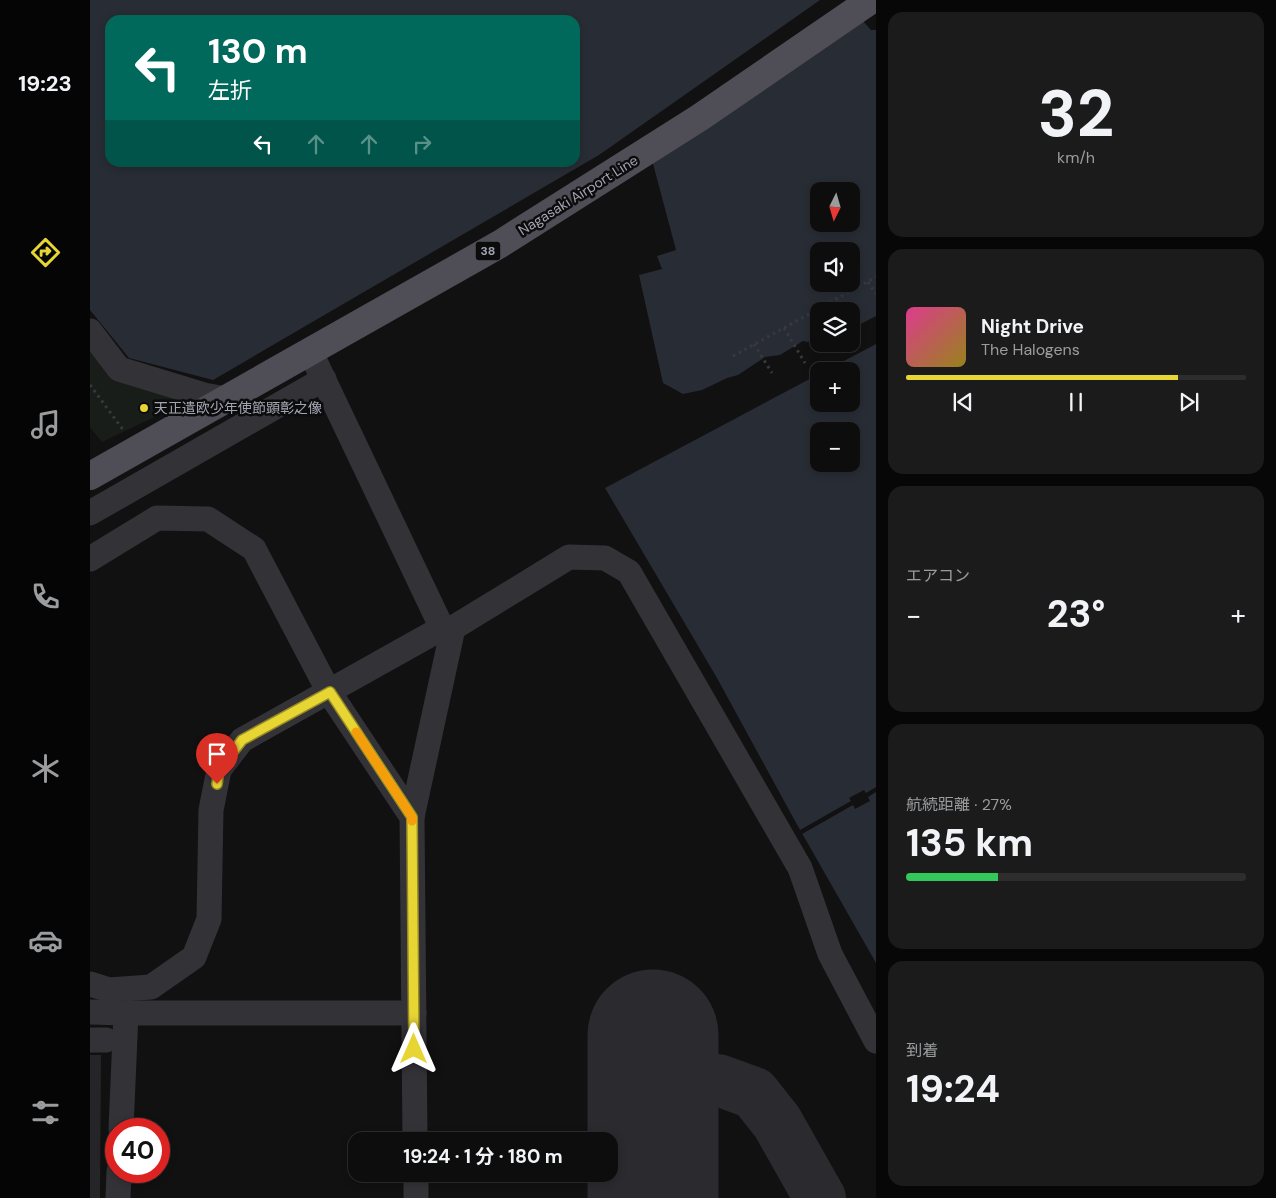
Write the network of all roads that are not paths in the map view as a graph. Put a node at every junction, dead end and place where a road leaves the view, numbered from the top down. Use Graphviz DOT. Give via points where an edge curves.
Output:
graph roads {
  1 [pos="871,0"];
  2 [pos="90,332"];
  3 [pos="310,352"];
  4 [pos="324,379"];
  5 [pos="226,399"];
  6 [pos="90,476"];
  7 [pos="90,513"];
  8 [pos="90,559"];
  9 [pos="447,628"];
  10 [pos="330,692"];
  11 [pos="412,817"];
  12 [pos="90,984"];
  13 [pos="90,1012"];
  14 [pos="126,1013"];
  15 [pos="414,1013"];
  16 [pos="876,1041"];
  17 [pos="121,1118"];
  18 [pos="415,1132"];
  19 [pos="416,1182"];
  20 [pos="119,1183"];
  21 [pos="118,1198"];
  22 [pos="416,1198"];
  1 -- 3 [label="main road, Nagasaki Airport Line / 38" via="700,118 500,244"];
  2 -- 5 [label="street" via="119,369"];
  3 -- 4 [label="street"];
  3 -- 5 [label="main road, Nagasaki Airport Line / 38"];
  4 -- 7 [label="street"];
  4 -- 9 [label="street"];
  5 -- 6 [label="main road, Nagasaki Airport Line / 38"];
  8 -- 10 [label="street" via="157,518 208,519 254,549"];
  9 -- 10 [label="street"];
  9 -- 11 [label="street"];
  9 -- 16 [label="street" via="569,558 605,558 629,572 800,868 830,954"];
  10 -- 11 [label="street"];
  10 -- 12 [label="street" via="242,740 219,770 211,810 209,919 194,957 151,987 109,990"];
  11 -- 15 [label="street"];
  13 -- 14 [label="street"];
  14 -- 15 [label="street"];
  14 -- 17 [label="street"];
  15 -- 18 [label="street"];
  19 -- 22 [label="street"];
  20 -- 21 [label="street"];
}
